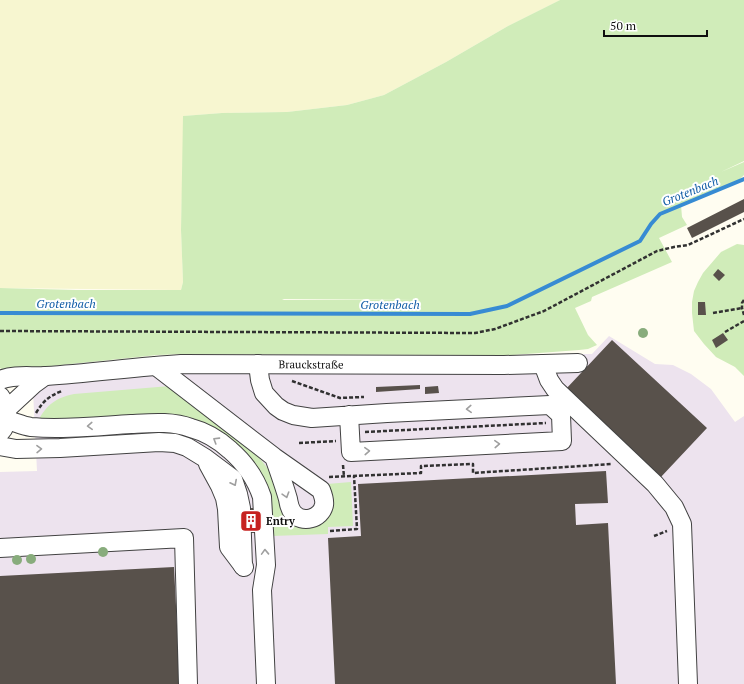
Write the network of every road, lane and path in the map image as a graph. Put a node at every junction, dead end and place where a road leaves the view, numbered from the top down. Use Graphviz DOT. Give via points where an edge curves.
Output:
graph roads {
  1 [pos="744,220"];
  2 [pos="744,300"];
  3 [pos="742,308"];
  4 [pos="713,313"];
  5 [pos="744,315"];
  6 [pos="744,321"];
  7 [pos="0,331"];
  8 [pos="725,332"];
  9 [pos="578,363"];
  10 [pos="258,364"];
  11 [pos="543,364"];
  12 [pos="156,366"];
  13 [pos="45,376"];
  14 [pos="287,379"];
  15 [pos="0,380"];
  16 [pos="66,390"];
  17 [pos="367,397"];
  18 [pos="41,405"];
  19 [pos="4,415"];
  20 [pos="561,422"];
  21 [pos="350,429"];
  22 [pos="299,443"];
  23 [pos="0,446"];
  24 [pos="274,457"];
  25 [pos="618,464"];
  26 [pos="354,476"];
  27 [pos="328,477"];
  28 [pos="330,531"];
  29 [pos="0,548"];
  30 [pos="262,590"];
  31 [pos="188,684"];
  32 [pos="266,684"];
  33 [pos="688,684"];
  1 -- 7 [label="path" via="688,245 656,251 544,311 495,329 475,333"];
  2 -- 3 [label="path"];
  3 -- 4 [label="path"];
  3 -- 5 [label="path"];
  6 -- 8 [label="path"];
  9 -- 11 [label="lane, Brauckstraße"];
  10 -- 11 [label="lane, Brauckstraße"];
  10 -- 12 [label="lane, Brauckstraße"];
  10 -- 21 [label="lane" via="264,393 283,411"];
  11 -- 33 [label="lane" via="555,389 655,484 674,507 682,524"];
  12 -- 13 [label="lane, Brauckstraße"];
  12 -- 24 [label="lane"];
  13 -- 15 [label="lane, Brauckstraße" via="7,377"];
  13 -- 19 [label="lane" via="29,388"];
  14 -- 17 [label="path" via="340,398"];
  16 -- 18 [label="path"];
  30 -- 19 [label="lane, one-way" via="266,565 262,497 250,472 223,444 208,434 190,427 171,424 29,427"];
  20 -- 21 [label="path"];
  20 -- 21 [label="lane, one-way" via="561,415 550,405"];
  21 -- 20 [label="lane, one-way" via="351,452 562,441"];
  21 -- 22 [label="path"];
  23 -- 30 [label="lane, one-way" via="16,449 60,448 159,442 187,447 233,479 241,508 243,566"];
  25 -- 26 [label="path" via="473,473 473,464 421,466 421,473"];
  26 -- 27 [label="path"];
  26 -- 28 [label="path" via="357,529"];
  29 -- 31 [label="lane" via="184,538"];
  30 -- 32 [label="lane"];
}
